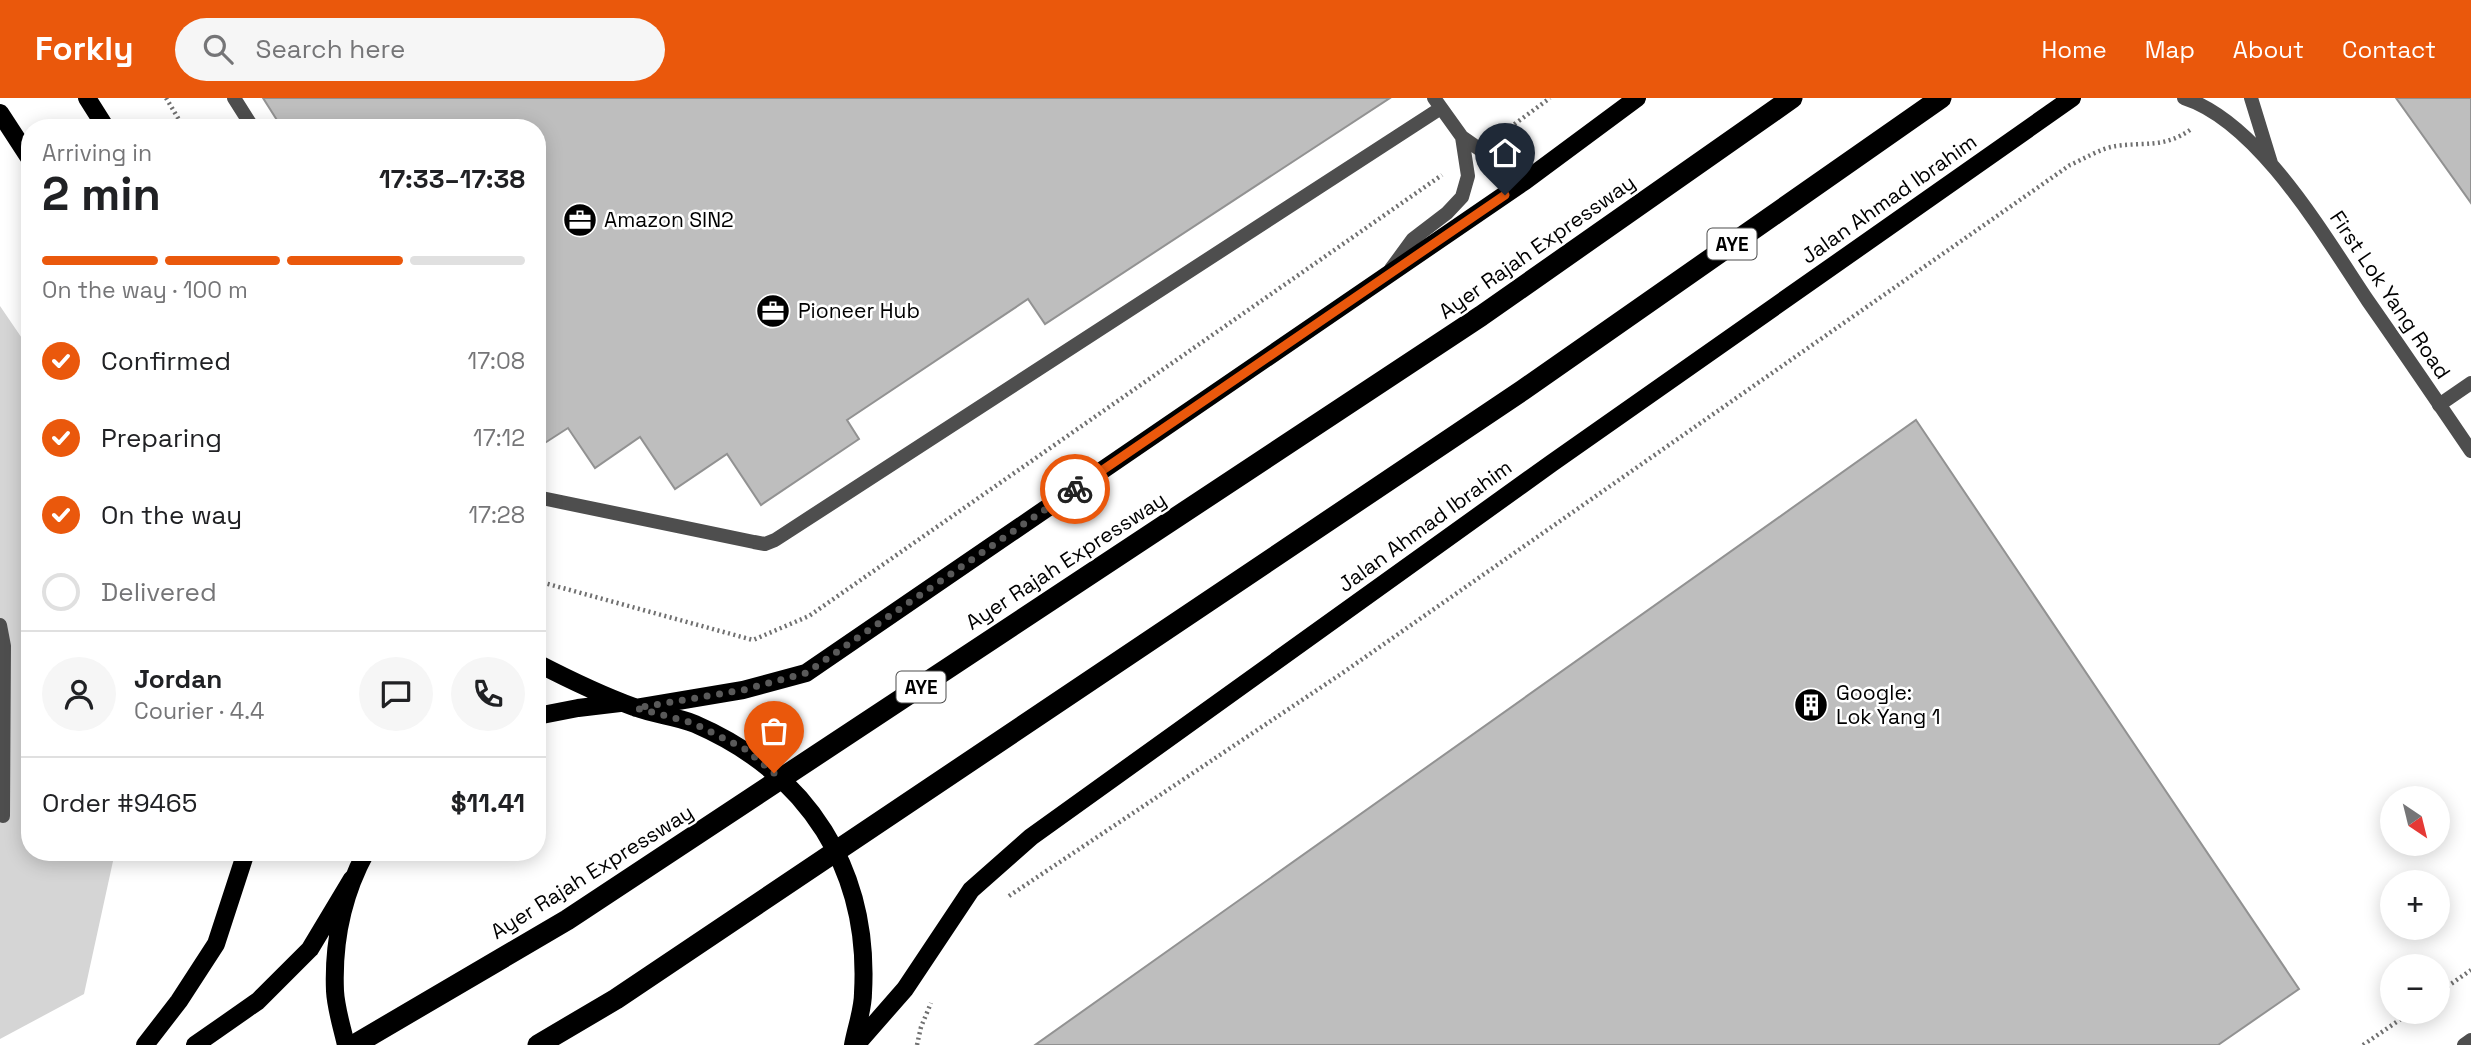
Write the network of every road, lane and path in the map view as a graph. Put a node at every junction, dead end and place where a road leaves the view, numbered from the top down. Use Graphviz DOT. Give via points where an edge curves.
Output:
graph roads {
  1 [pos="87,98"];
  2 [pos="166,98"];
  3 [pos="234,98"];
  4 [pos="1550,98"];
  5 [pos="1637,98"];
  6 [pos="1792,98"];
  7 [pos="1941,98"];
  8 [pos="2072,98"];
  9 [pos="2184,98"];
  10 [pos="2251,98"];
  11 [pos="1438,103"];
  12 [pos="0,113"];
  13 [pos="2215,113"];
  14 [pos="100,119"];
  15 [pos="179,119"];
  16 [pos="247,119"];
  17 [pos="21,145"];
  18 [pos="1473,154"];
  19 [pos="2271,164"];
  20 [pos="1525,181"];
  21 [pos="1386,276"];
  22 [pos="2471,383"];
  23 [pos="2439,405"];
  24 [pos="2471,451"];
  25 [pos="546,499"];
  26 [pos="546,583"];
  27 [pos="0,625"];
  28 [pos="546,667"];
  29 [pos="629,705"];
  30 [pos="546,714"];
  31 [pos="3,816"];
  32 [pos="243,861"];
  33 [pos="354,867"];
  34 [pos="1003,901"];
  35 [pos="2471,970"];
  36 [pos="2450,985"];
  37 [pos="936,992"];
  38 [pos="2394,1024"];
  39 [pos="2471,1040"];
  40 [pos="145,1045"];
  41 [pos="195,1045"];
  42 [pos="346,1045"];
  43 [pos="354,1045"];
  44 [pos="538,1045"];
  45 [pos="855,1045"];
  46 [pos="917,1045"];
  47 [pos="2363,1045"];
  48 [pos="2464,1045"];
  1 -- 14 [label="main road"];
  2 -- 15 [label="path"];
  3 -- 16 [label="street"];
  4 -- 18 [label="path"];
  5 -- 20 [label="main road"];
  6 -- 43 [label="highway, Ayer Rajah Expressway / AYE" via="1481,316 568,920"];
  7 -- 44 [label="highway, AYE" via="1523,390 616,999"];
  8 -- 45 [label="main road, Jalan Ahmad Ibrahim" via="1031,837 971,890 905,989"];
  9 -- 13 [label="street, First Lok Yang Road"];
  10 -- 19 [label="street, First Lok Yang Road"];
  11 -- 18 [label="street"];
  11 -- 25 [label="street" via="775,540 765,544"];
  12 -- 17 [label="main road"];
  13 -- 19 [label="street, First Lok Yang Road"];
  13 -- 34 [label="path" via="2179,137 2154,145 2113,146 2070,165 1341,674"];
  18 -- 20 [label="street"];
  18 -- 21 [label="street" via="1462,197 1413,239"];
  18 -- 26 [label="path" via="809,616 752,640"];
  19 -- 23 [label="street, First Lok Yang Road"];
  20 -- 21 [label="main road"];
  21 -- 29 [label="main road" via="806,673 743,690"];
  22 -- 23 [label="street"];
  23 -- 24 [label="street, First Lok Yang Road"];
  27 -- 31 [label="street" via="4,646"];
  28 -- 29 [label="main road"];
  29 -- 30 [label="main road"];
  29 -- 45 [label="main road" via="693,723 745,749 789,785 825,830 849,882 863,937 863,995"];
  32 -- 40 [label="main road" via="216,944"];
  33 -- 41 [label="main road" via="310,949 258,1000"];
  33 -- 42 [label="main road" via="338,935 335,992"];
  35 -- 36 [label="path"];
  37 -- 46 [label="path"];
  38 -- 47 [label="path"];
  39 -- 48 [label="street"];
}
